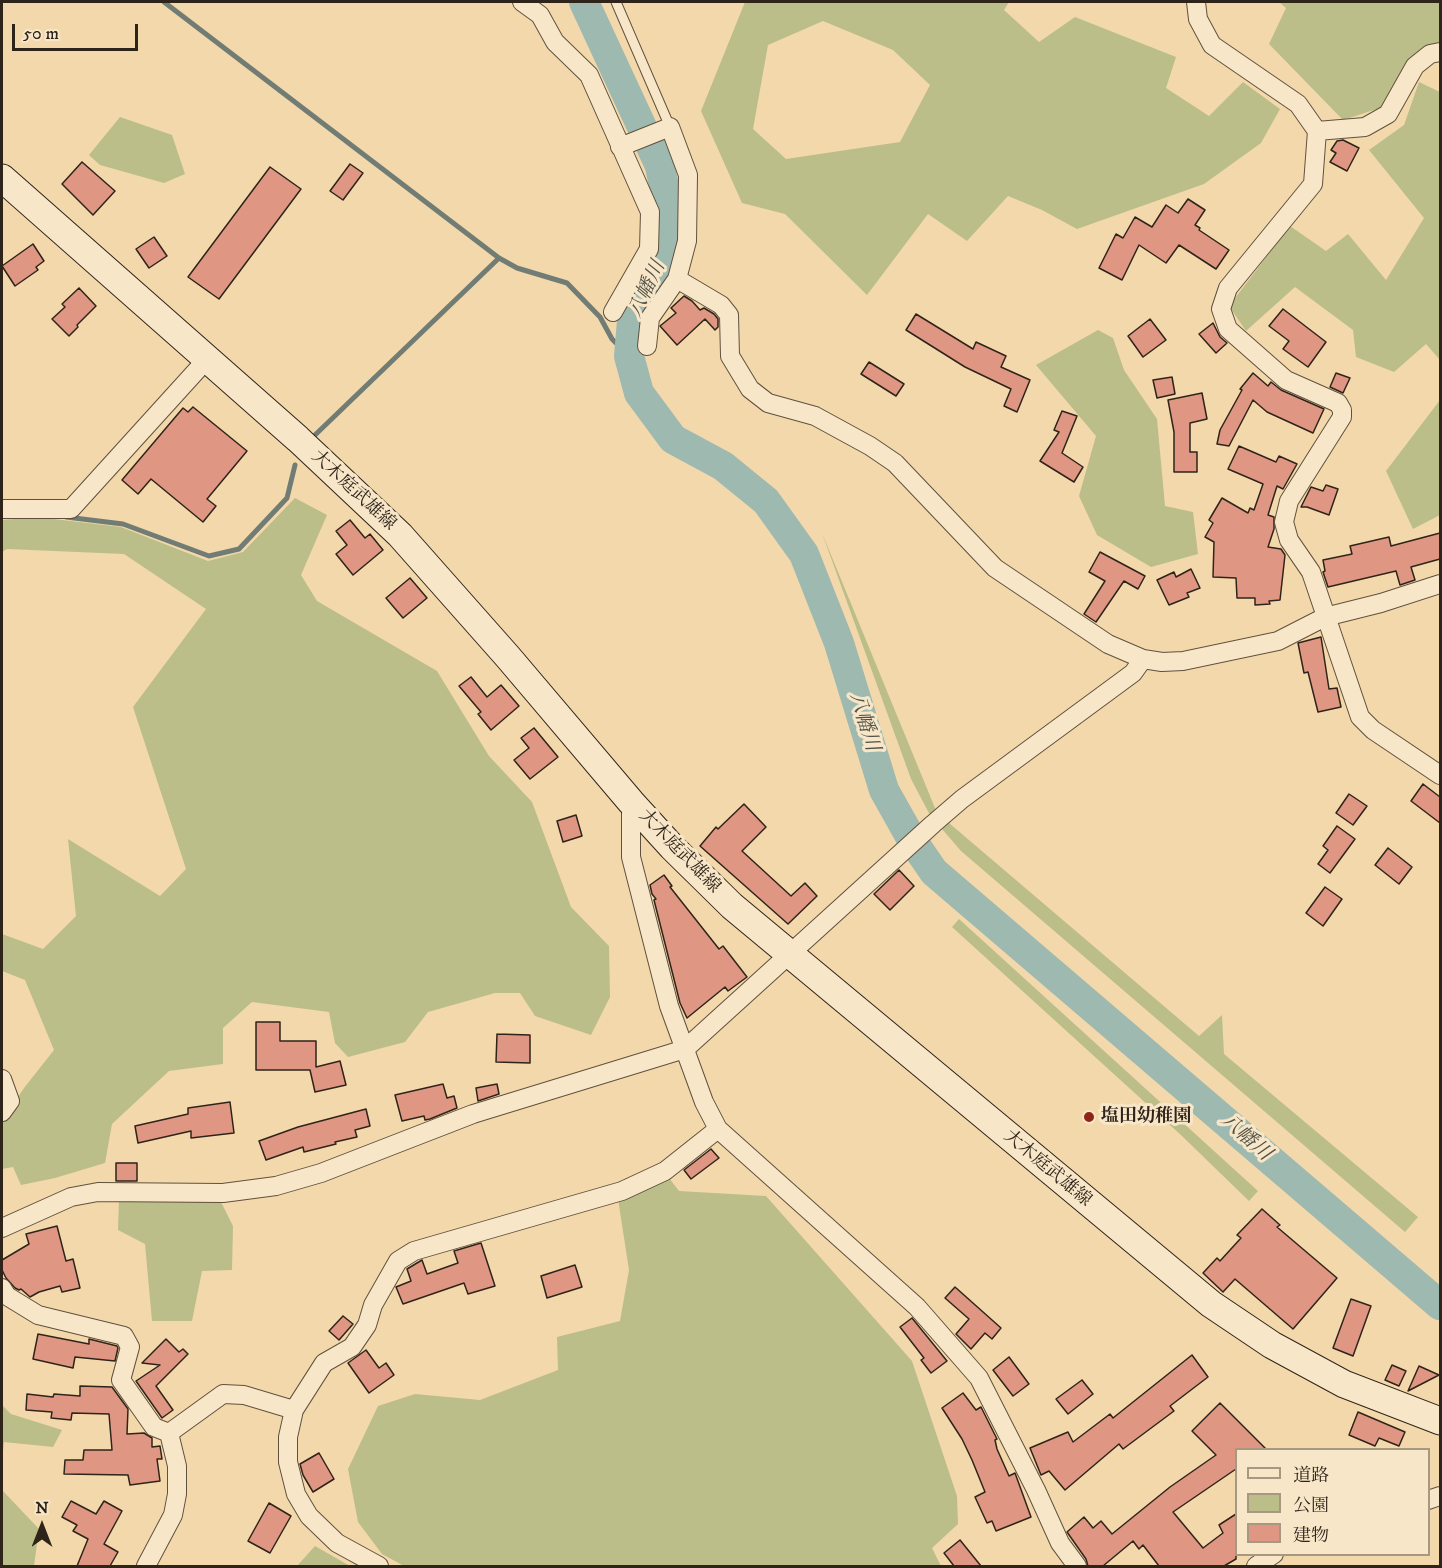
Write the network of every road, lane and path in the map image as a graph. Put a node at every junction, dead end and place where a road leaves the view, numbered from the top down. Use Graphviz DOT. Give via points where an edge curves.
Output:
graph roads {
  1 [pos="522,2"];
  2 [pos="616,2"];
  3 [pos="1196,2"];
  4 [pos="539,8"];
  5 [pos="1440,52"];
  6 [pos="670,127"];
  7 [pos="1317,131"];
  8 [pos="620,147"];
  9 [pos="2,178"];
  10 [pos="677,279"];
  11 [pos="613,312"];
  12 [pos="647,346"];
  13 [pos="207,358"];
  14 [pos="2,509"];
  15 [pos="1440,584"];
  16 [pos="1325,617"];
  17 [pos="1143,658"];
  18 [pos="1440,775"];
  19 [pos="631,802"];
  20 [pos="789,952"];
  21 [pos="685,1048"];
  22 [pos="2,1079"];
  23 [pos="2,1112"];
  24 [pos="718,1129"];
  25 [pos="2,1228"];
  26 [pos="2,1288"];
  27 [pos="294,1410"];
  28 [pos="1440,1420"];
  29 [pos="169,1433"];
  30 [pos="1271,1556"];
  31 [pos="146,1566"];
  32 [pos="379,1566"];
  33 [pos="1077,1566"];
  34 [pos="1256,1566"];
  1 -- 4 [label="street"];
  2 -- 6 [label="lane"];
  3 -- 7 [label="street" via="1198,19 1212,45 1298,104"];
  4 -- 8 [label="street" via="555,42 589,75"];
  5 -- 7 [label="street" via="1430,54 1415,66 1388,114 1365,127"];
  6 -- 8 [label="street"];
  6 -- 10 [label="street" via="688,175 687,241"];
  7 -- 16 [label="street" via="1313,184 1228,288 1221,309 1228,329 1286,380 1338,404 1342,410 1342,417 1289,501 1284,522 1289,540 1311,572"];
  8 -- 11 [label="street" via="650,212 649,249"];
  9 -- 13 [label="main road, 大木庭武雄線"];
  10 -- 12 [label="street" via="650,318"];
  10 -- 17 [label="street" via="721,305 729,315 730,356 750,389 768,403 815,416 895,463 995,568 1108,644"];
  13 -- 14 [label="street" via="71,509"];
  13 -- 19 [label="main road, 大木庭武雄線" via="400,535"];
  15 -- 16 [label="street"];
  16 -- 17 [label="street" via="1278,640 1183,661"];
  16 -- 18 [label="street" via="1360,717"];
  17 -- 20 [label="street" via="1133,673 962,799"];
  19 -- 20 [label="main road, 大木庭武雄線" via="732,906"];
  19 -- 21 [label="street" via="631,857 669,1006"];
  20 -- 21 [label="street"];
  20 -- 28 [label="main road, 大木庭武雄線" via="1212,1304 1272,1345 1344,1384"];
  21 -- 24 [label="street"];
  21 -- 25 [label="street" via="473,1114 321,1173 276,1186 223,1193 98,1192 71,1197"];
  22 -- 23 [label="street" via="10,1101"];
  24 -- 27 [label="street" via="665,1171 622,1191 414,1251 398,1261 352,1347 324,1363"];
  24 -- 33 [label="street" via="917,1307 979,1378 1060,1543"];
  26 -- 29 [label="street" via="7,1296 38,1315 124,1336 130,1347 121,1380 154,1427"];
  27 -- 29 [label="street" via="244,1395 223,1395"];
  27 -- 32 [label="street" via="288,1462 296,1494 309,1516 337,1543"];
  29 -- 31 [label="street" via="177,1466 177,1494 173,1515"];
  30 -- 34 [label="street"];
}
